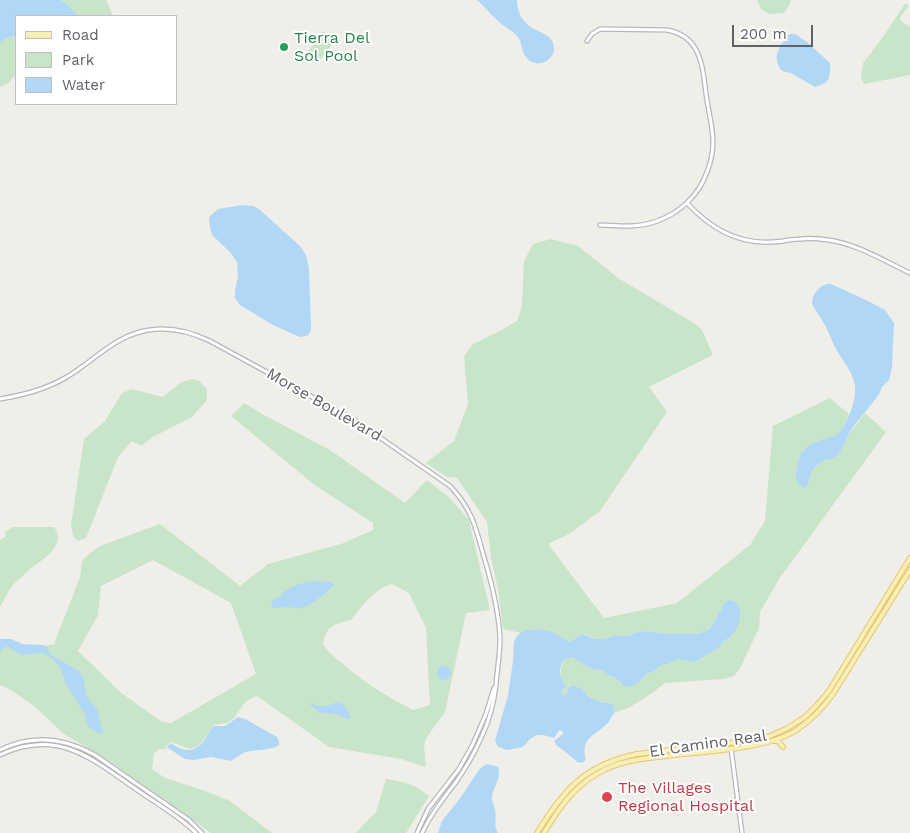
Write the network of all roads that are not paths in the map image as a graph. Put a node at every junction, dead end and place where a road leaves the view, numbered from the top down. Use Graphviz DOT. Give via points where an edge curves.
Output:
graph roads {
  1 [pos="586,41"];
  2 [pos="687,203"];
  3 [pos="600,225"];
  4 [pos="910,273"];
  5 [pos="0,399"];
  6 [pos="910,558"];
  7 [pos="910,570"];
  8 [pos="496,685"];
  9 [pos="828,691"];
  10 [pos="833,694"];
  11 [pos="478,734"];
  12 [pos="482,736"];
  13 [pos="783,736"];
  14 [pos="772,741"];
  15 [pos="730,742"];
  16 [pos="731,748"];
  17 [pos="0,750"];
  18 [pos="637,754"];
  19 [pos="0,755"];
  20 [pos="638,759"];
  21 [pos="137,787"];
  22 [pos="439,794"];
  23 [pos="443,798"];
  24 [pos="555,804"];
  25 [pos="560,808"];
  26 [pos="196,833"];
  27 [pos="202,833"];
  28 [pos="417,833"];
  29 [pos="422,833"];
  30 [pos="537,833"];
  31 [pos="544,833"];
  32 [pos="742,833"];
  1 -- 2 [label="street" via="600,29 659,30 680,35 695,48 701,61 713,135 706,174"];
  2 -- 3 [label="street" via="650,224"];
  2 -- 4 [label="street" via="715,228 736,238 768,243 802,238 830,240 858,248"];
  5 -- 8 [label="street, Morse Boulevard" via="52,385 114,343 137,332 172,329 210,340 347,416 450,486 468,508 479,537 497,610 500,640"];
  6 -- 9 [label="main road, El Camino Real"];
  7 -- 10 [label="main road, El Camino Real"];
  8 -- 11 [label="street, Morse Boulevard"];
  8 -- 12 [label="street, Morse Boulevard" via="493,706"];
  9 -- 10 [label="main road"];
  9 -- 15 [label="main road, El Camino Real" via="810,712 788,728 770,736"];
  10 -- 13 [label="main road, El Camino Real" via="812,717"];
  11 -- 12 [label="street"];
  11 -- 22 [label="street, Morse Boulevard" via="459,768"];
  12 -- 23 [label="street, Morse Boulevard" via="464,771"];
  13 -- 14 [label="main road, El Camino Real"];
  13 -- 14 [label="main road" via="783,747 778,741"];
  14 -- 16 [label="main road, El Camino Real"];
  15 -- 16 [label="main road"];
  15 -- 18 [label="main road, El Camino Real"];
  16 -- 20 [label="main road, El Camino Real"];
  16 -- 32 [label="street"];
  17 -- 21 [label="street" via="34,740 63,742 86,750"];
  18 -- 20 [label="main road"];
  18 -- 24 [label="main road, El Camino Real" via="595,768"];
  19 -- 21 [label="street" via="35,744 63,747 89,757"];
  20 -- 25 [label="main road, El Camino Real" via="600,772"];
  21 -- 26 [label="street"];
  21 -- 27 [label="street" via="189,820"];
  22 -- 23 [label="street"];
  22 -- 28 [label="street, Morse Boulevard"];
  23 -- 29 [label="street, Morse Boulevard"];
  24 -- 25 [label="main road"];
  24 -- 30 [label="main road, El Camino Real"];
  25 -- 31 [label="main road, El Camino Real"];
}
